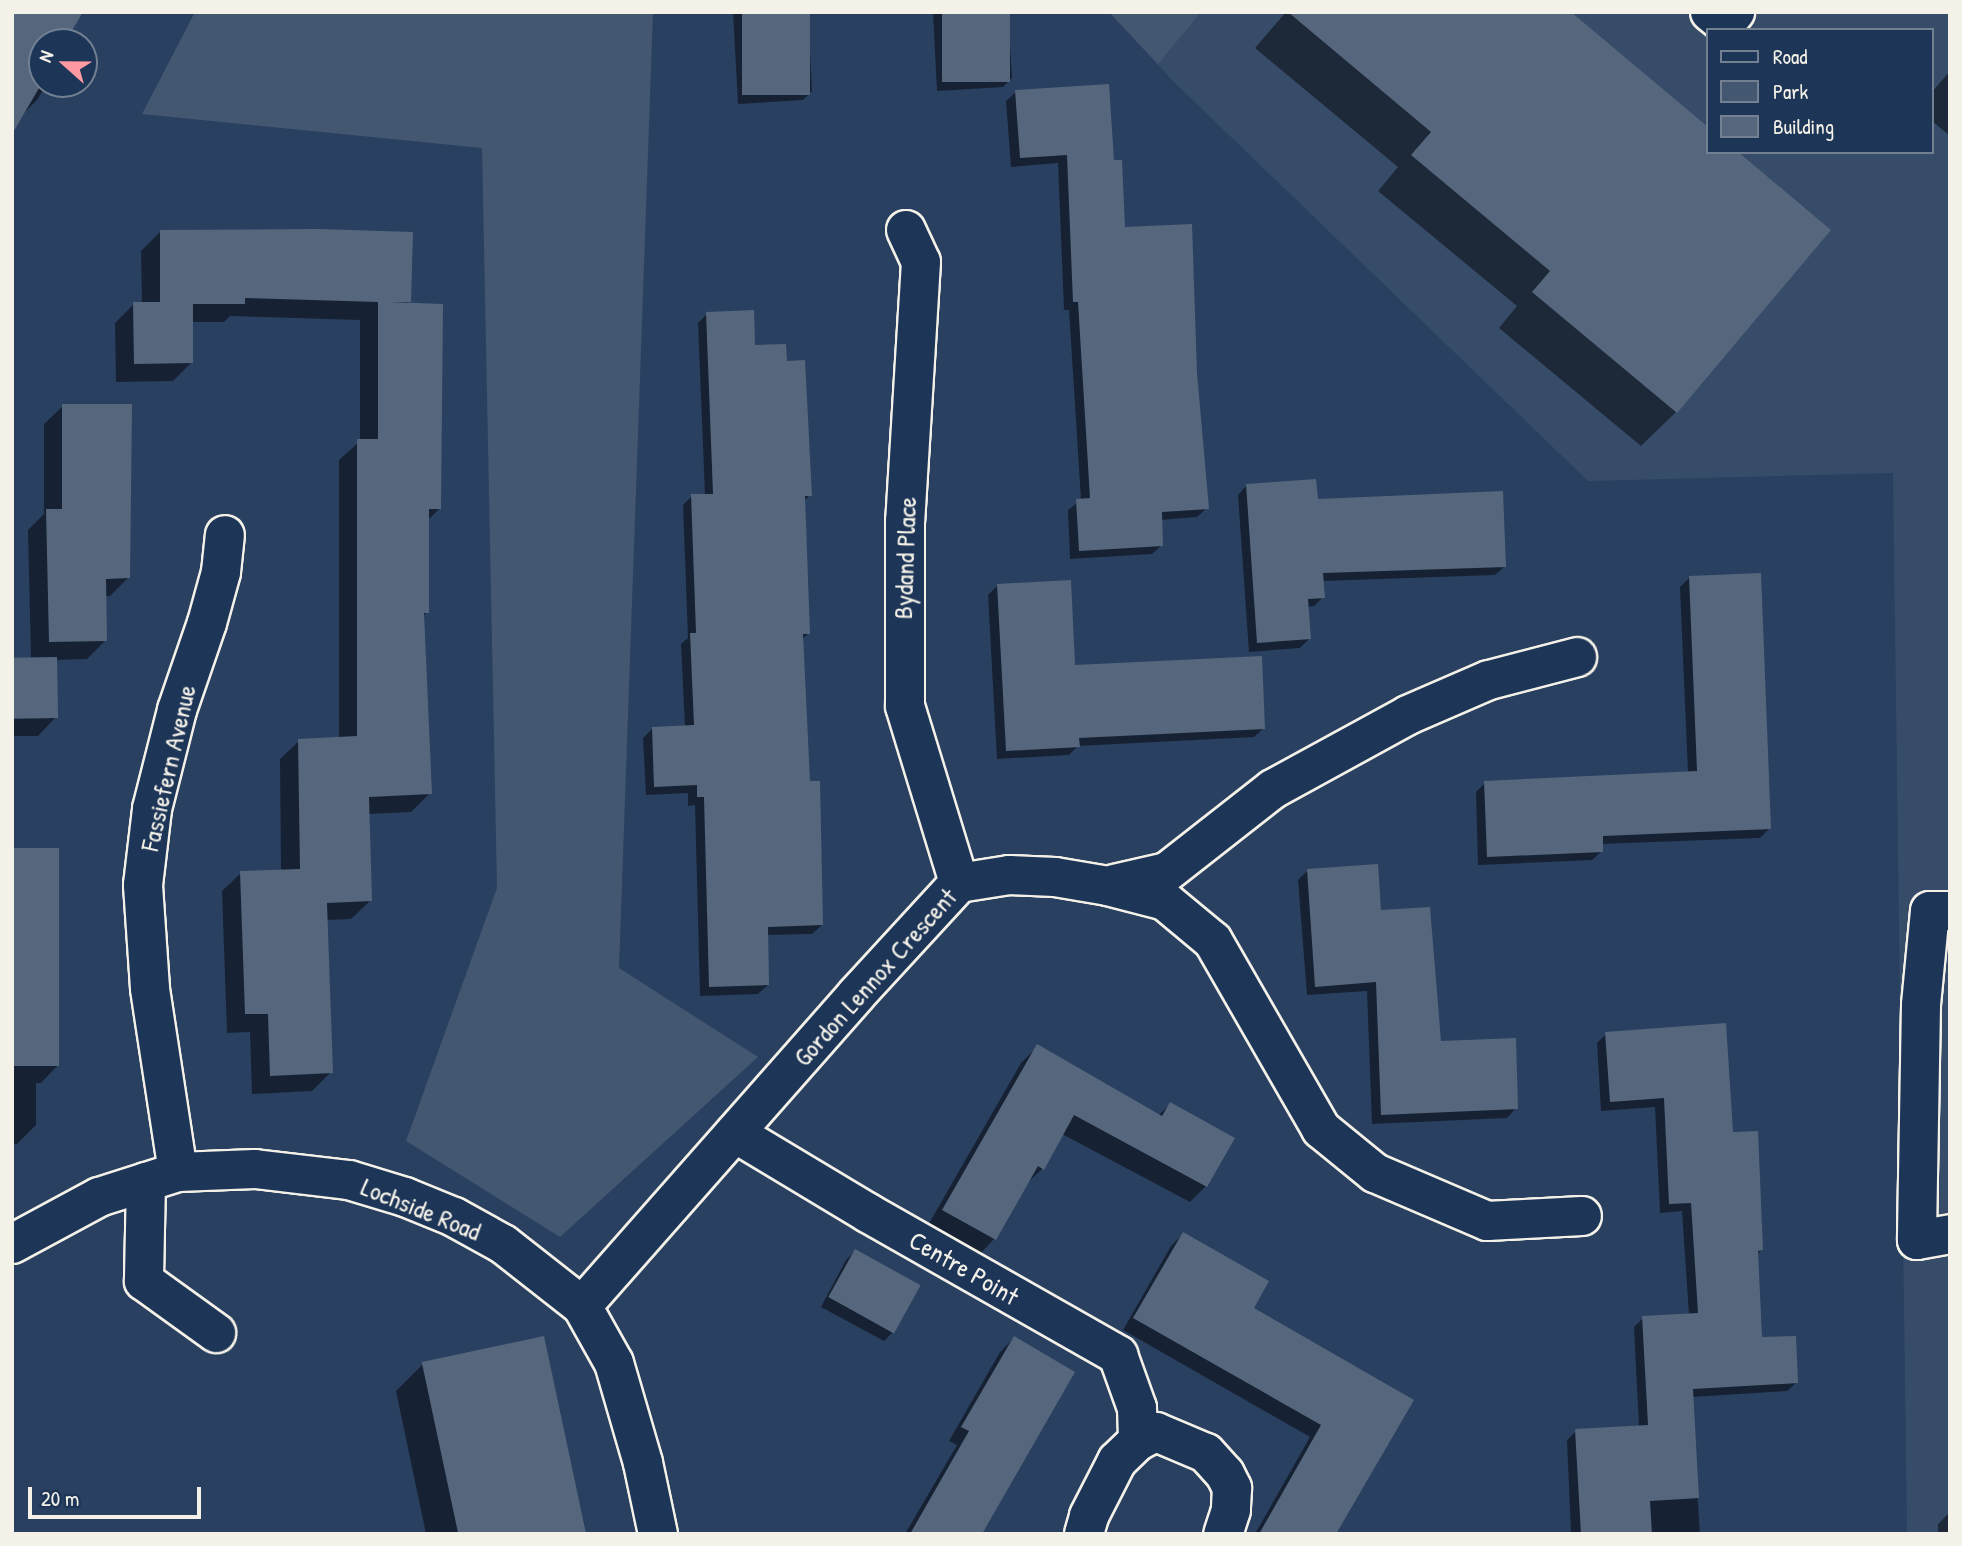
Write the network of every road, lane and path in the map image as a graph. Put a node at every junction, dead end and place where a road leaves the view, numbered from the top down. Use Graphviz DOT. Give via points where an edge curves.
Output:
graph roads {
  1 [pos="1710,12"];
  2 [pos="1735,12"];
  3 [pos="906,230"];
  4 [pos="225,535"];
  5 [pos="1577,657"];
  6 [pos="960,883"];
  7 [pos="1108,886"];
  8 [pos="1950,911"];
  9 [pos="735,1133"];
  10 [pos="162,1177"];
  11 [pos="1582,1216"];
  12 [pos="1950,1234"];
  13 [pos="12,1244"];
  14 [pos="582,1306"];
  15 [pos="216,1333"];
  16 [pos="1138,1441"];
  17 [pos="658,1534"];
  18 [pos="1084,1534"];
  19 [pos="1223,1534"];
  1 -- 2 [label="street" via="1725,24"];
  3 -- 6 [label="street, Bydand Place" via="921,262 905,521 905,706"];
  4 -- 10 [label="street, Fassiefern Avenue" via="214,597 177,710 152,809 143,886"];
  5 -- 7 [label="street" via="1489,680 1408,715 1273,789 1167,872"];
  6 -- 7 [label="street, Gordon Lennox Crescent" via="1009,875"];
  6 -- 9 [label="street, Gordon Lennox Crescent"];
  7 -- 11 [label="street, Gordon Lennox Crescent" via="1165,901 1213,941 1321,1129 1375,1173 1487,1221"];
  8 -- 12 [label="street" via="1930,911 1923,978 1917,1240"];
  9 -- 14 [label="street, Gordon Lennox Crescent"];
  9 -- 16 [label="street, Centre Point" via="1118,1355 1137,1408"];
  10 -- 13 [label="street, Lochside Road" via="99,1198"];
  10 -- 14 [label="street, Lochside Road" via="268,1171 349,1180 405,1197 503,1244"];
  10 -- 15 [label="street, Fassiefern Avenue" via="144,1281"];
  14 -- 17 [label="street, Lochside Road" via="614,1363"];
  16 -- 18 [label="street" via="1116,1461"];
  16 -- 19 [label="street" via="1156,1432 1206,1453 1232,1488"];
}
